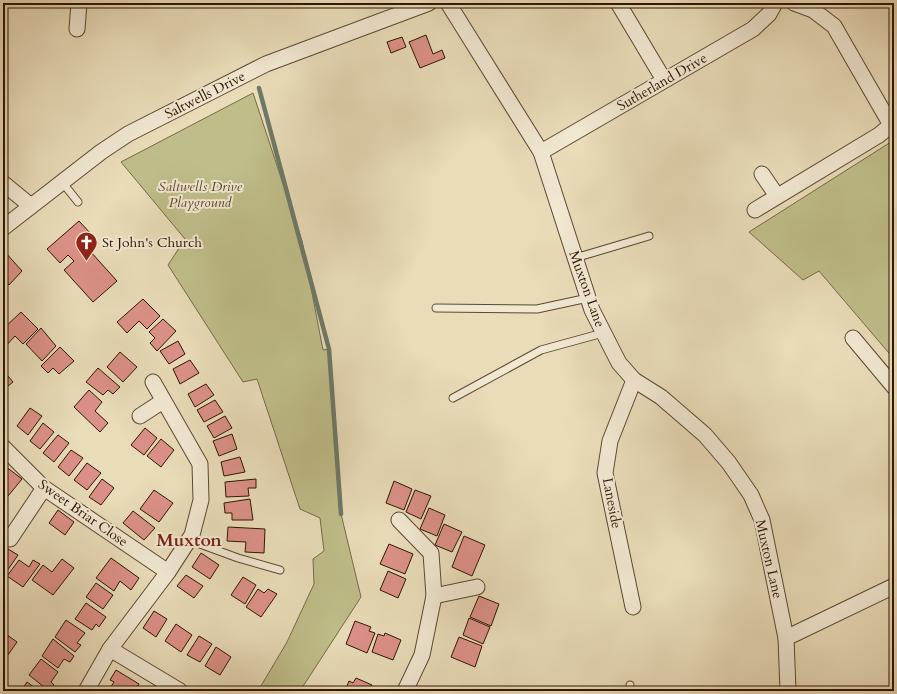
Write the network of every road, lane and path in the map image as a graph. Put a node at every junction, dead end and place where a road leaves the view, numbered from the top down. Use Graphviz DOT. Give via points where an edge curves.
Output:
graph roads {
  1 [pos="79,3"];
  2 [pos="429,3"];
  3 [pos="448,3"];
  4 [pos="618,3"];
  5 [pos="775,3"];
  6 [pos="794,3"];
  7 [pos="77,29"];
  8 [pos="664,80"];
  9 [pos="542,152"];
  10 [pos="762,174"];
  11 [pos="62,182"];
  12 [pos="3,183"];
  13 [pos="777,196"];
  14 [pos="78,202"];
  15 [pos="31,206"];
  16 [pos="755,210"];
  17 [pos="3,228"];
  18 [pos="649,236"];
  19 [pos="575,258"];
  20 [pos="588,298"];
  21 [pos="436,308"];
  22 [pos="603,333"];
  23 [pos="853,338"];
  24 [pos="634,380"];
  25 [pos="153,382"];
  26 [pos="894,388"];
  27 [pos="453,398"];
  28 [pos="163,401"];
  29 [pos="140,416"];
  30 [pos="3,447"];
  31 [pos="44,488"];
  32 [pos="399,520"];
  33 [pos="10,539"];
  34 [pos="189,540"];
  35 [pos="280,570"];
  36 [pos="168,572"];
  37 [pos="894,586"];
  38 [pos="477,587"];
  39 [pos="434,596"];
  40 [pos="633,607"];
  41 [pos="786,638"];
  42 [pos="110,649"];
  43 [pos="86,691"];
  44 [pos="180,691"];
  45 [pos="405,691"];
  46 [pos="788,691"];
  1 -- 7 [label="street"];
  2 -- 11 [label="street, Saltwells Drive" via="259,68 128,134"];
  3 -- 9 [label="street, Muxton Lane"];
  4 -- 8 [label="street"];
  5 -- 8 [label="street, Sutherland Drive" via="768,14 753,28"];
  6 -- 13 [label="street" via="813,10 834,26 891,126"];
  8 -- 9 [label="street, Sutherland Drive"];
  9 -- 19 [label="street, Muxton Lane"];
  10 -- 13 [label="street"];
  11 -- 14 [label="lane"];
  11 -- 15 [label="street, Saltwells Drive"];
  12 -- 15 [label="street"];
  13 -- 16 [label="street"];
  15 -- 17 [label="street, Saltwells Drive"];
  18 -- 19 [label="lane"];
  19 -- 20 [label="street, Muxton Lane"];
  20 -- 21 [label="lane" via="537,309"];
  20 -- 22 [label="street, Muxton Lane"];
  22 -- 24 [label="street, Muxton Lane" via="619,363"];
  22 -- 27 [label="lane" via="541,350"];
  23 -- 26 [label="street"];
  24 -- 40 [label="street, Laneside" via="610,441 606,473"];
  24 -- 41 [label="street, Muxton Lane" via="661,397 705,435 729,463 751,495 762,520"];
  25 -- 28 [label="street"];
  28 -- 29 [label="street"];
  28 -- 34 [label="street" via="200,464 201,500"];
  30 -- 31 [label="street, Sweet Briar Close"];
  31 -- 33 [label="street"];
  31 -- 36 [label="street, Sweet Briar Close"];
  32 -- 39 [label="street" via="432,553"];
  34 -- 35 [label="lane"];
  34 -- 36 [label="street"];
  36 -- 42 [label="street"];
  37 -- 41 [label="street"];
  38 -- 39 [label="street"];
  39 -- 45 [label="street" via="422,655"];
  41 -- 46 [label="street, Muxton Lane"];
  42 -- 43 [label="street"];
  42 -- 44 [label="street"];
}
